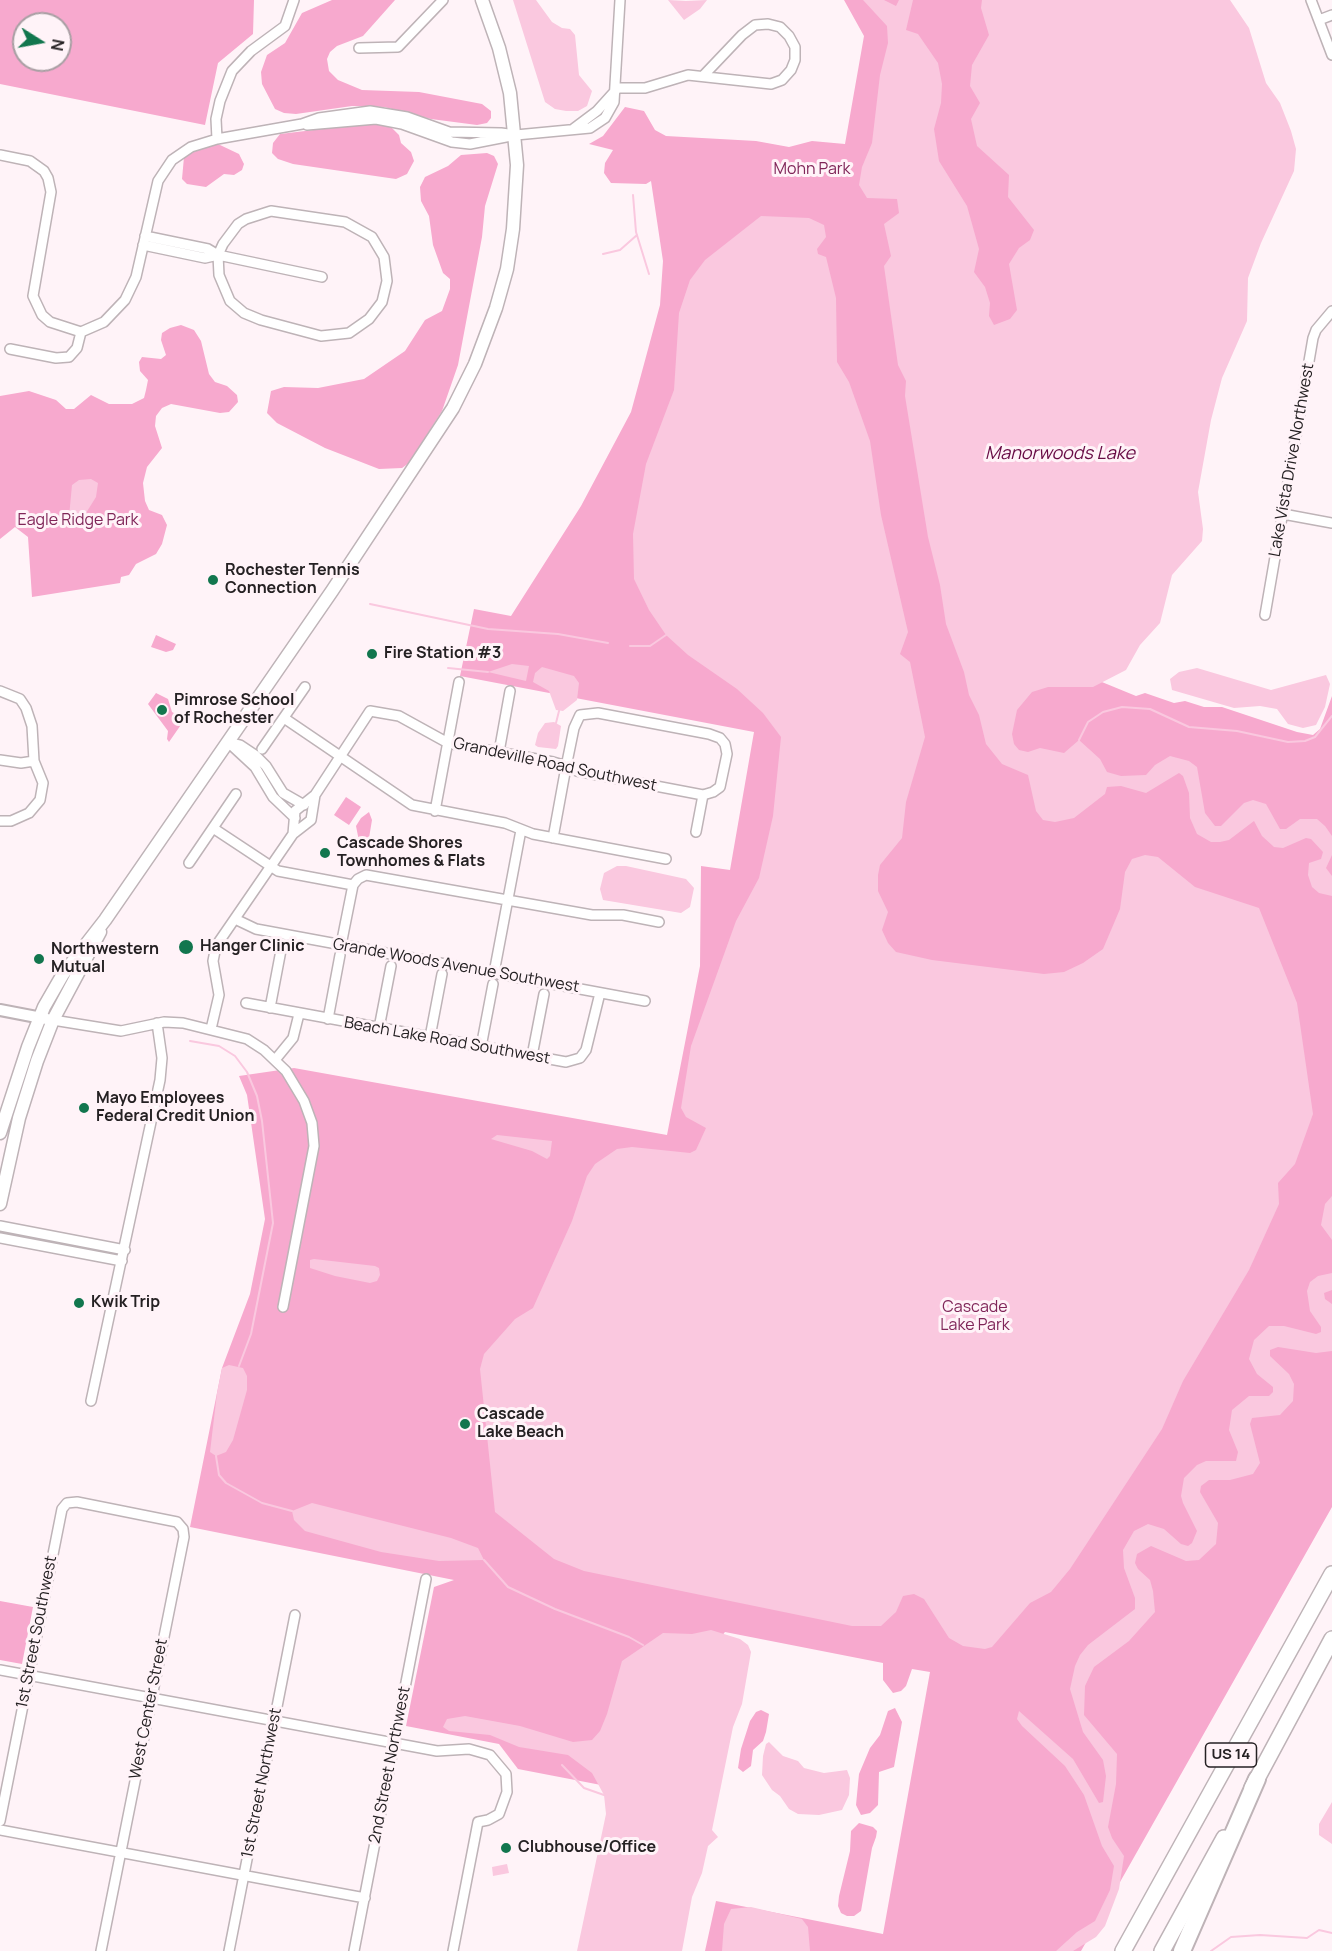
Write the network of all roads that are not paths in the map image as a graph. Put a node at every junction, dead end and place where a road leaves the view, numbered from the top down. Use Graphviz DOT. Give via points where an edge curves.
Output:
graph roads {
  1 [pos="294,0"];
  2 [pos="443,0"];
  3 [pos="482,0"];
  4 [pos="620,0"];
  5 [pos="1311,0"];
  6 [pos="1332,15"];
  7 [pos="1319,20"];
  8 [pos="359,48"];
  9 [pos="1332,55"];
  10 [pos="703,76"];
  11 [pos="617,88"];
  12 [pos="516,135"];
  13 [pos="217,139"];
  14 [pos="0,155"];
  15 [pos="144,241"];
  16 [pos="218,255"];
  17 [pos="322,277"];
  18 [pos="1332,311"];
  19 [pos="81,332"];
  20 [pos="10,349"];
  21 [pos="1283,514"];
  22 [pos="1332,523"];
  23 [pos="1265,615"];
  24 [pos="459,682"];
  25 [pos="304,687"];
  26 [pos="0,691"];
  27 [pos="510,691"];
  28 [pos="284,718"];
  29 [pos="228,742"];
  30 [pos="448,743"];
  31 [pos="262,749"];
  32 [pos="499,752"];
  33 [pos="341,757"];
  34 [pos="0,760"];
  35 [pos="34,761"];
  36 [pos="566,767"];
  37 [pos="268,780"];
  38 [pos="236,794"];
  39 [pos="315,795"];
  40 [pos="704,795"];
  41 [pos="303,805"];
  42 [pos="435,810"];
  43 [pos="312,813"];
  44 [pos="295,818"];
  45 [pos="0,821"];
  46 [pos="307,823"];
  47 [pos="213,828"];
  48 [pos="521,830"];
  49 [pos="696,832"];
  50 [pos="292,834"];
  51 [pos="553,838"];
  52 [pos="666,859"];
  53 [pos="189,862"];
  54 [pos="270,867"];
  55 [pos="352,885"];
  56 [pos="508,900"];
  57 [pos="235,918"];
  58 [pos="105,920"];
  59 [pos="659,922"];
  60 [pos="282,945"];
  61 [pos="341,945"];
  62 [pos="340,955"];
  63 [pos="391,966"];
  64 [pos="494,973"];
  65 [pos="442,974"];
  66 [pos="493,984"];
  67 [pos="600,993"];
  68 [pos="544,994"];
  69 [pos="645,1001"];
  70 [pos="246,1003"];
  71 [pos="270,1008"];
  72 [pos="0,1010"];
  73 [pos="299,1014"];
  74 [pos="39,1017"];
  75 [pos="328,1019"];
  76 [pos="53,1020"];
  77 [pos="157,1023"];
  78 [pos="379,1028"];
  79 [pos="211,1029"];
  80 [pos="430,1037"];
  81 [pos="481,1047"];
  82 [pos="532,1056"];
  83 [pos="275,1060"];
  84 [pos="0,1133"];
  85 [pos="0,1204"];
  86 [pos="0,1226"];
  87 [pos="0,1238"];
  88 [pos="125,1250"];
  89 [pos="122,1261"];
  90 [pos="283,1307"];
  91 [pos="91,1401"];
  92 [pos="125,1512"];
  93 [pos="1332,1574"];
  94 [pos="426,1580"];
  95 [pos="295,1615"];
  96 [pos="1332,1639"];
  97 [pos="0,1670"];
  98 [pos="28,1675"];
  99 [pos="151,1697"];
  100 [pos="274,1720"];
  101 [pos="394,1743"];
  102 [pos="1257,1779"];
  103 [pos="0,1821"];
  104 [pos="0,1830"];
  105 [pos="120,1853"];
  106 [pos="244,1875"];
  107 [pos="364,1898"];
  108 [pos="101,1951"];
  109 [pos="229,1951"];
  110 [pos="354,1951"];
  111 [pos="453,1951"];
  112 [pos="1123,1951"];
  113 [pos="1162,1951"];
  114 [pos="1182,1951"];
  1 -- 13 [label="street" via="285,26 232,71 216,119"];
  2 -- 8 [label="street" via="398,47"];
  3 -- 12 [label="main road" via="505,69"];
  4 -- 11 [label="street"];
  5 -- 7 [label="street"];
  6 -- 7 [label="street"];
  7 -- 9 [label="street"];
  10 -- 10 [label="street" via="776,83 791,70 795,47 780,27 755,25"];
  10 -- 11 [label="street" via="681,76 645,88"];
  11 -- 12 [label="street" via="597,111 573,129"];
  12 -- 13 [label="street" via="455,134 407,117 370,111"];
  12 -- 29 [label="main road" via="513,229 507,269 472,372 453,408"];
  13 -- 15 [label="street" via="191,147 165,169 154,195"];
  14 -- 19 [label="street" via="30,161 48,178 51,192 33,296 50,322"];
  15 -- 16 [label="street" via="208,249"];
  15 -- 19 [label="street" via="136,277 118,309 96,327"];
  16 -- 16 [label="street" via="220,284 236,307 261,320 321,336 357,329 375,313 385,291 387,269 378,246 364,230 345,222 263,212 238,224"];
  16 -- 17 [label="street"];
  18 -- 21 [label="street, Lake Vista Drive Northwest" via="1313,338"];
  19 -- 20 [label="street" via="77,348 69,357"];
  21 -- 22 [label="street"];
  21 -- 23 [label="street, Lake Vista Drive Northwest"];
  24 -- 30 [label="street"];
  25 -- 28 [label="street"];
  26 -- 35 [label="street" via="20,699 26,708 32,726"];
  27 -- 32 [label="street"];
  28 -- 31 [label="street"];
  28 -- 33 [label="street"];
  29 -- 37 [label="street" via="255,755"];
  29 -- 58 [label="main road"];
  30 -- 32 [label="street, Grandeville Road Southwest"];
  30 -- 33 [label="street, Grandeville Road Southwest" via="399,716 370,711"];
  30 -- 42 [label="street"];
  32 -- 36 [label="street, Grandeville Road Southwest"];
  33 -- 39 [label="street, Grandeville Road Southwest"];
  33 -- 42 [label="street" via="409,804"];
  34 -- 35 [label="street"];
  35 -- 45 [label="street" via="43,783 40,800 29,813"];
  36 -- 40 [label="street, Grandeville Road Southwest"];
  36 -- 40 [label="street" via="575,723 584,713 709,734 723,741 727,754 720,787"];
  36 -- 51 [label="street"];
  37 -- 41 [label="street" via="286,797"];
  37 -- 44 [label="street" via="273,798"];
  38 -- 47 [label="street"];
  39 -- 41 [label="street, Grandeville Road Southwest"];
  39 -- 43 [label="street, Grandeville Road Southwest"];
  40 -- 49 [label="street"];
  41 -- 43 [label="street"];
  41 -- 44 [label="street, Grandeville Road Southwest" via="296,808"];
  42 -- 48 [label="street" via="505,823"];
  43 -- 46 [label="street, Grandeville Road Southwest"];
  44 -- 46 [label="street"];
  44 -- 50 [label="street, Grandeville Road Southwest"];
  46 -- 50 [label="street, Grandeville Road Southwest"];
  47 -- 53 [label="street"];
  47 -- 54 [label="street"];
  48 -- 51 [label="street"];
  48 -- 56 [label="street"];
  50 -- 54 [label="street, Grandeville Road Southwest"];
  51 -- 52 [label="street"];
  54 -- 55 [label="street"];
  54 -- 57 [label="street, Grandeville Road Southwest"];
  55 -- 56 [label="street" via="362,876 375,875"];
  55 -- 61 [label="street"];
  56 -- 59 [label="street"];
  56 -- 64 [label="street"];
  57 -- 61 [label="street, Grande Woods Avenue Southwest" via="256,930"];
  57 -- 79 [label="street, Grandeville Road Southwest" via="213,954 219,995"];
  58 -- 74 [label="main road" via="73,960"];
  58 -- 76 [label="main road"];
  60 -- 71 [label="street"];
  61 -- 64 [label="street, Grande Woods Avenue Southwest"];
  62 -- 75 [label="street"];
  63 -- 78 [label="street"];
  64 -- 67 [label="street, Grande Woods Avenue Southwest"];
  65 -- 80 [label="street"];
  66 -- 81 [label="street"];
  67 -- 69 [label="street, Grande Woods Avenue Southwest"];
  67 -- 82 [label="street, Beach Lake Road Southwest" via="587,1046 580,1058 566,1062"];
  68 -- 82 [label="street"];
  70 -- 71 [label="street, Beach Lake Road Southwest"];
  71 -- 73 [label="street, Beach Lake Road Southwest"];
  72 -- 74 [label="street"];
  73 -- 75 [label="street, Beach Lake Road Southwest"];
  73 -- 83 [label="street" via="294,1038"];
  74 -- 76 [label="street"];
  74 -- 84 [label="main road"];
  75 -- 78 [label="street, Beach Lake Road Southwest"];
  76 -- 77 [label="street" via="122,1031"];
  76 -- 85 [label="main road" via="23,1102"];
  77 -- 79 [label="street"];
  77 -- 88 [label="street" via="161,1072"];
  78 -- 80 [label="street, Beach Lake Road Southwest"];
  79 -- 83 [label="street" via="247,1039"];
  80 -- 81 [label="street, Beach Lake Road Southwest"];
  81 -- 82 [label="street, Beach Lake Road Southwest"];
  83 -- 90 [label="street" via="299,1089 312,1124 313,1155"];
  86 -- 88 [label="street"];
  87 -- 89 [label="street"];
  88 -- 89 [label="street"];
  89 -- 91 [label="street"];
  92 -- 98 [label="street, 1st Street Southwest" via="73,1502 62,1509"];
  92 -- 99 [label="street, West Center Street" via="175,1521 184,1531"];
  93 -- 112 [label="highway, US 14"];
  94 -- 101 [label="street, 2nd Street Northwest"];
  95 -- 100 [label="street, 1st Street Northwest"];
  96 -- 102 [label="highway, US 14"];
  97 -- 98 [label="street"];
  98 -- 99 [label="street"];
  98 -- 103 [label="street, 1st Street Southwest"];
  99 -- 100 [label="street"];
  99 -- 105 [label="street, West Center Street"];
  100 -- 101 [label="street"];
  100 -- 106 [label="street, 1st Street Northwest"];
  101 -- 107 [label="street, 2nd Street Northwest"];
  101 -- 111 [label="street" via="444,1752 484,1752 495,1758 506,1774 503,1808 496,1816 478,1822"];
  102 -- 113 [label="highway, US 14"];
  102 -- 114 [label="highway"];
  104 -- 105 [label="street"];
  105 -- 106 [label="street"];
  105 -- 108 [label="street, West Center Street"];
  106 -- 107 [label="street"];
  106 -- 109 [label="street, 1st Street Northwest"];
  107 -- 110 [label="street, 2nd Street Northwest"];
}
